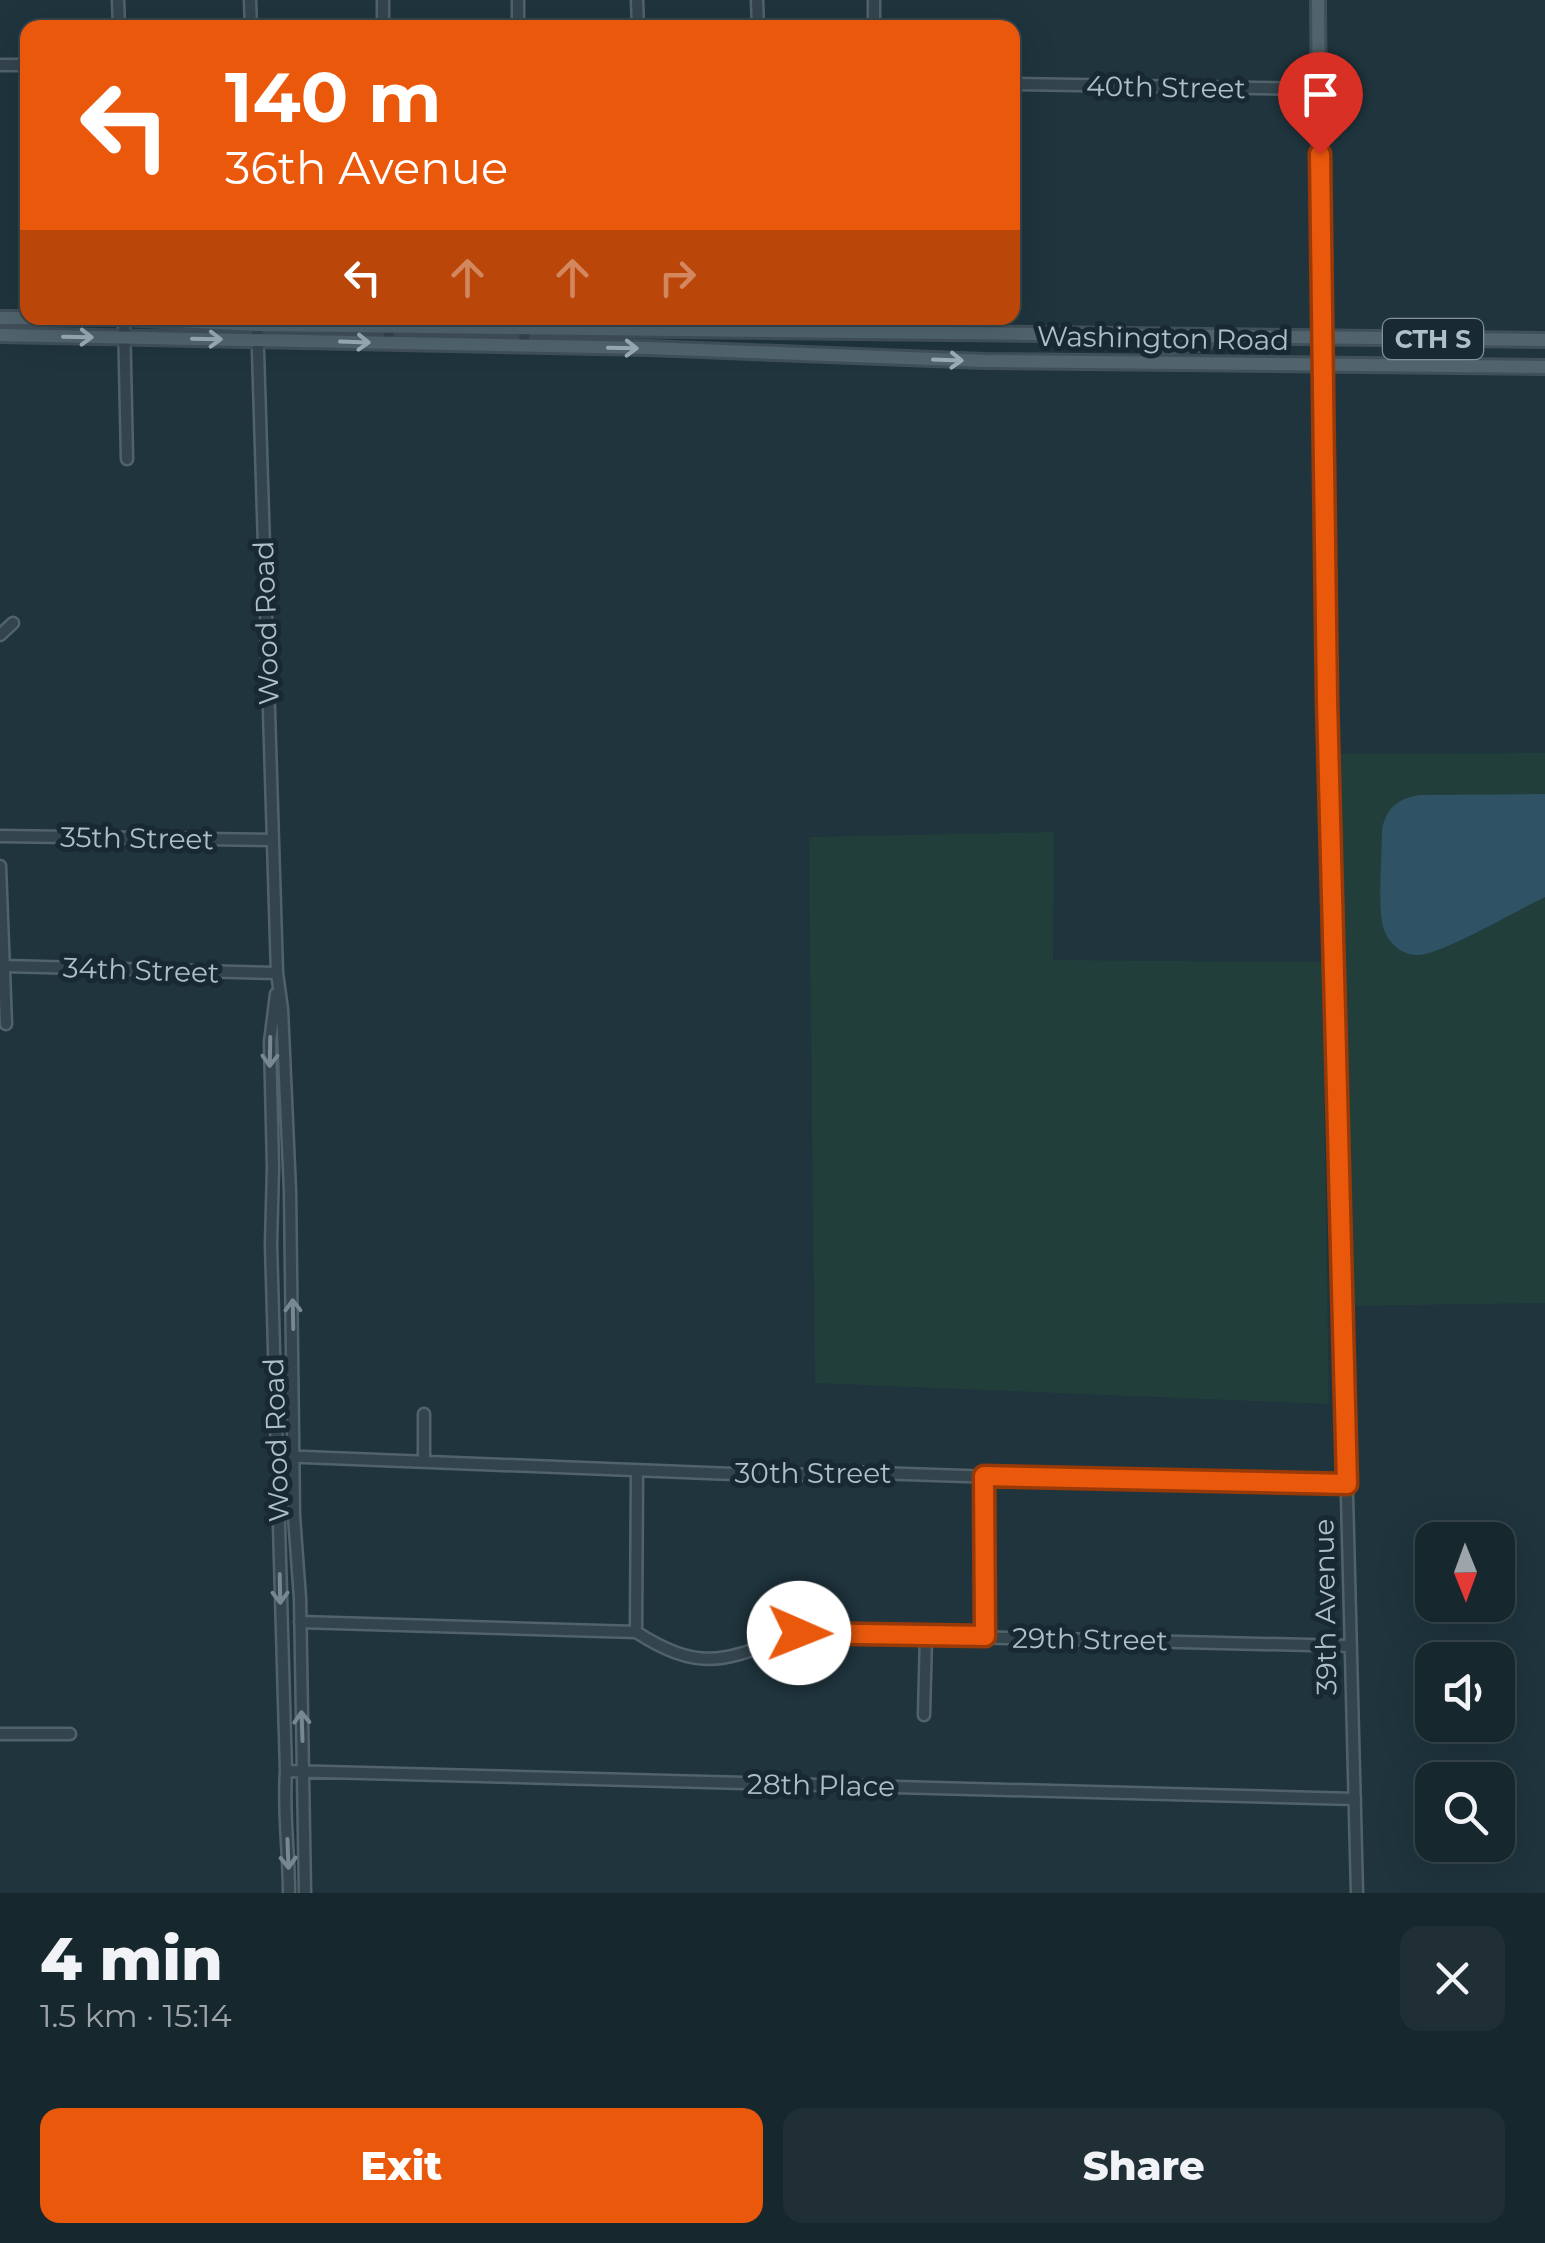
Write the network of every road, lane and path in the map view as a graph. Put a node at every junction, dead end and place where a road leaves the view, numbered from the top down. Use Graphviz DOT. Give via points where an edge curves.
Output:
graph roads {
  1 [pos="1318,0"];
  2 [pos="1020,84"];
  3 [pos="1319,89"];
  4 [pos="124,325"];
  5 [pos="257,325"];
  6 [pos="388,325"];
  7 [pos="523,325"];
  8 [pos="543,325"];
  9 [pos="584,329"];
  10 [pos="0,335"];
  11 [pos="124,338"];
  12 [pos="1221,338"];
  13 [pos="1320,339"];
  14 [pos="257,340"];
  15 [pos="1545,340"];
  16 [pos="389,344"];
  17 [pos="525,346"];
  18 [pos="585,347"];
  19 [pos="1148,363"];
  20 [pos="1322,366"];
  21 [pos="1545,368"];
  22 [pos="126,459"];
  23 [pos="13,623"];
  24 [pos="0,636"];
  25 [pos="0,836"];
  26 [pos="273,840"];
  27 [pos="0,866"];
  28 [pos="4,966"];
  29 [pos="277,974"];
  30 [pos="278,988"];
  31 [pos="6,1024"];
  32 [pos="424,1414"];
  33 [pos="278,1456"];
  34 [pos="296,1457"];
  35 [pos="424,1462"];
  36 [pos="637,1470"];
  37 [pos="984,1476"];
  38 [pos="1347,1484"];
  39 [pos="300,1622"];
  40 [pos="636,1632"];
  41 [pos="926,1636"];
  42 [pos="985,1636"];
  43 [pos="1351,1646"];
  44 [pos="924,1715"];
  45 [pos="0,1734"];
  46 [pos="70,1734"];
  47 [pos="286,1771"];
  48 [pos="303,1772"];
  49 [pos="1355,1798"];
  50 [pos="289,1893"];
  51 [pos="305,1893"];
  52 [pos="1357,1893"];
  1 -- 3 [label="main road, 39th Avenue"];
  2 -- 3 [label="street, 40th Street"];
  3 -- 13 [label="main road, 39th Avenue"];
  4 -- 11 [label="street"];
  5 -- 14 [label="street, Wood Road"];
  6 -- 16 [label="street"];
  7 -- 17 [label="street"];
  8 -- 9 [label="main road, Washington Road"];
  9 -- 12 [label="main road, Washington Road"];
  9 -- 18 [label="main road"];
  10 -- 11 [label="main road, Washington Road, one-way"];
  11 -- 14 [label="main road, Washington Road, one-way"];
  11 -- 22 [label="street"];
  12 -- 13 [label="main road, Washington Road"];
  12 -- 19 [label="main road" via="1200,346 1155,346"];
  13 -- 15 [label="main road, Washington Road / CTH S"];
  13 -- 20 [label="main road, 39th Avenue"];
  14 -- 16 [label="main road, Washington Road, one-way"];
  14 -- 26 [label="street, Wood Road"];
  16 -- 17 [label="main road, Washington Road"];
  17 -- 18 [label="main road, Washington Road"];
  18 -- 19 [label="main road, Washington Road, one-way"];
  19 -- 20 [label="main road, Washington Road"];
  20 -- 21 [label="main road, Washington Road / CTH S"];
  20 -- 38 [label="street, 39th Avenue"];
  23 -- 24 [label="street"];
  25 -- 26 [label="street, 35th Street"];
  26 -- 29 [label="street, Wood Road"];
  27 -- 28 [label="street"];
  28 -- 29 [label="street, 34th Street"];
  28 -- 31 [label="street"];
  29 -- 30 [label="street, Wood Road"];
  30 -- 33 [label="street, Wood Road, one-way" via="270,1116"];
  34 -- 30 [label="street, Wood Road, one-way" via="287,1090"];
  32 -- 35 [label="street"];
  33 -- 34 [label="street, 30th Street"];
  33 -- 47 [label="street, Wood Road, one-way"];
  34 -- 35 [label="street, 30th Street"];
  34 -- 39 [label="street, Wood Road"];
  35 -- 36 [label="street, 30th Street"];
  36 -- 37 [label="street, 30th Street"];
  36 -- 40 [label="street"];
  37 -- 38 [label="street, 30th Street"];
  37 -- 42 [label="street"];
  38 -- 43 [label="street, 39th Avenue"];
  39 -- 40 [label="street, 29th Street"];
  48 -- 39 [label="street, Wood Road, one-way"];
  40 -- 41 [label="street, 29th Street" via="696,1661 734,1657 799,1633"];
  41 -- 42 [label="street, 29th Street"];
  41 -- 44 [label="street"];
  42 -- 43 [label="street, 29th Street"];
  43 -- 49 [label="street, 39th Avenue"];
  45 -- 46 [label="street"];
  47 -- 48 [label="street, 28th Place"];
  47 -- 50 [label="street, Wood Road, one-way"];
  48 -- 49 [label="street, 28th Place"];
  48 -- 51 [label="street, Wood Road"];
  49 -- 52 [label="street, 39th Avenue"];
}
